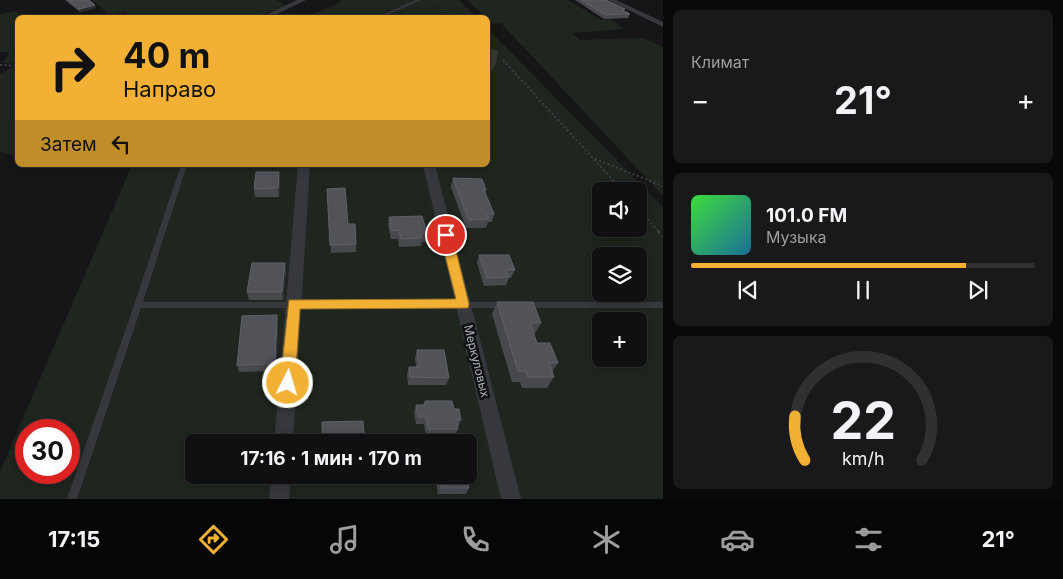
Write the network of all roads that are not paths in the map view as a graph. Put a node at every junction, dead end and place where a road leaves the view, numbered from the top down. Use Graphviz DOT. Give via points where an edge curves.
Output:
graph roads {
  1 [pos="304,0"];
  2 [pos="419,0"];
  3 [pos="611,0"];
  4 [pos="269,15"];
  5 [pos="383,15"];
  6 [pos="663,25"];
  7 [pos="494,51"];
  8 [pos="490,66"];
  9 [pos="183,167"];
  10 [pos="304,167"];
  11 [pos="429,167"];
  12 [pos="294,304"];
  13 [pos="463,304"];
  14 [pos="138,305"];
  15 [pos="663,305"];
  16 [pos="284,434"];
  17 [pos="280,484"];
  18 [pos="72,499"];
  19 [pos="279,499"];
  20 [pos="511,499"];
  1 -- 4 [label="street"];
  2 -- 5 [label="lane"];
  3 -- 6 [label="street"];
  7 -- 8 [label="street"];
  9 -- 14 [label="lane"];
  10 -- 12 [label="street"];
  11 -- 13 [label="street, Меркуловых"];
  12 -- 13 [label="lane"];
  12 -- 14 [label="lane"];
  12 -- 16 [label="street"];
  13 -- 15 [label="lane"];
  13 -- 20 [label="street, Меркуловых"];
  14 -- 18 [label="lane"];
  17 -- 19 [label="street"];
}
